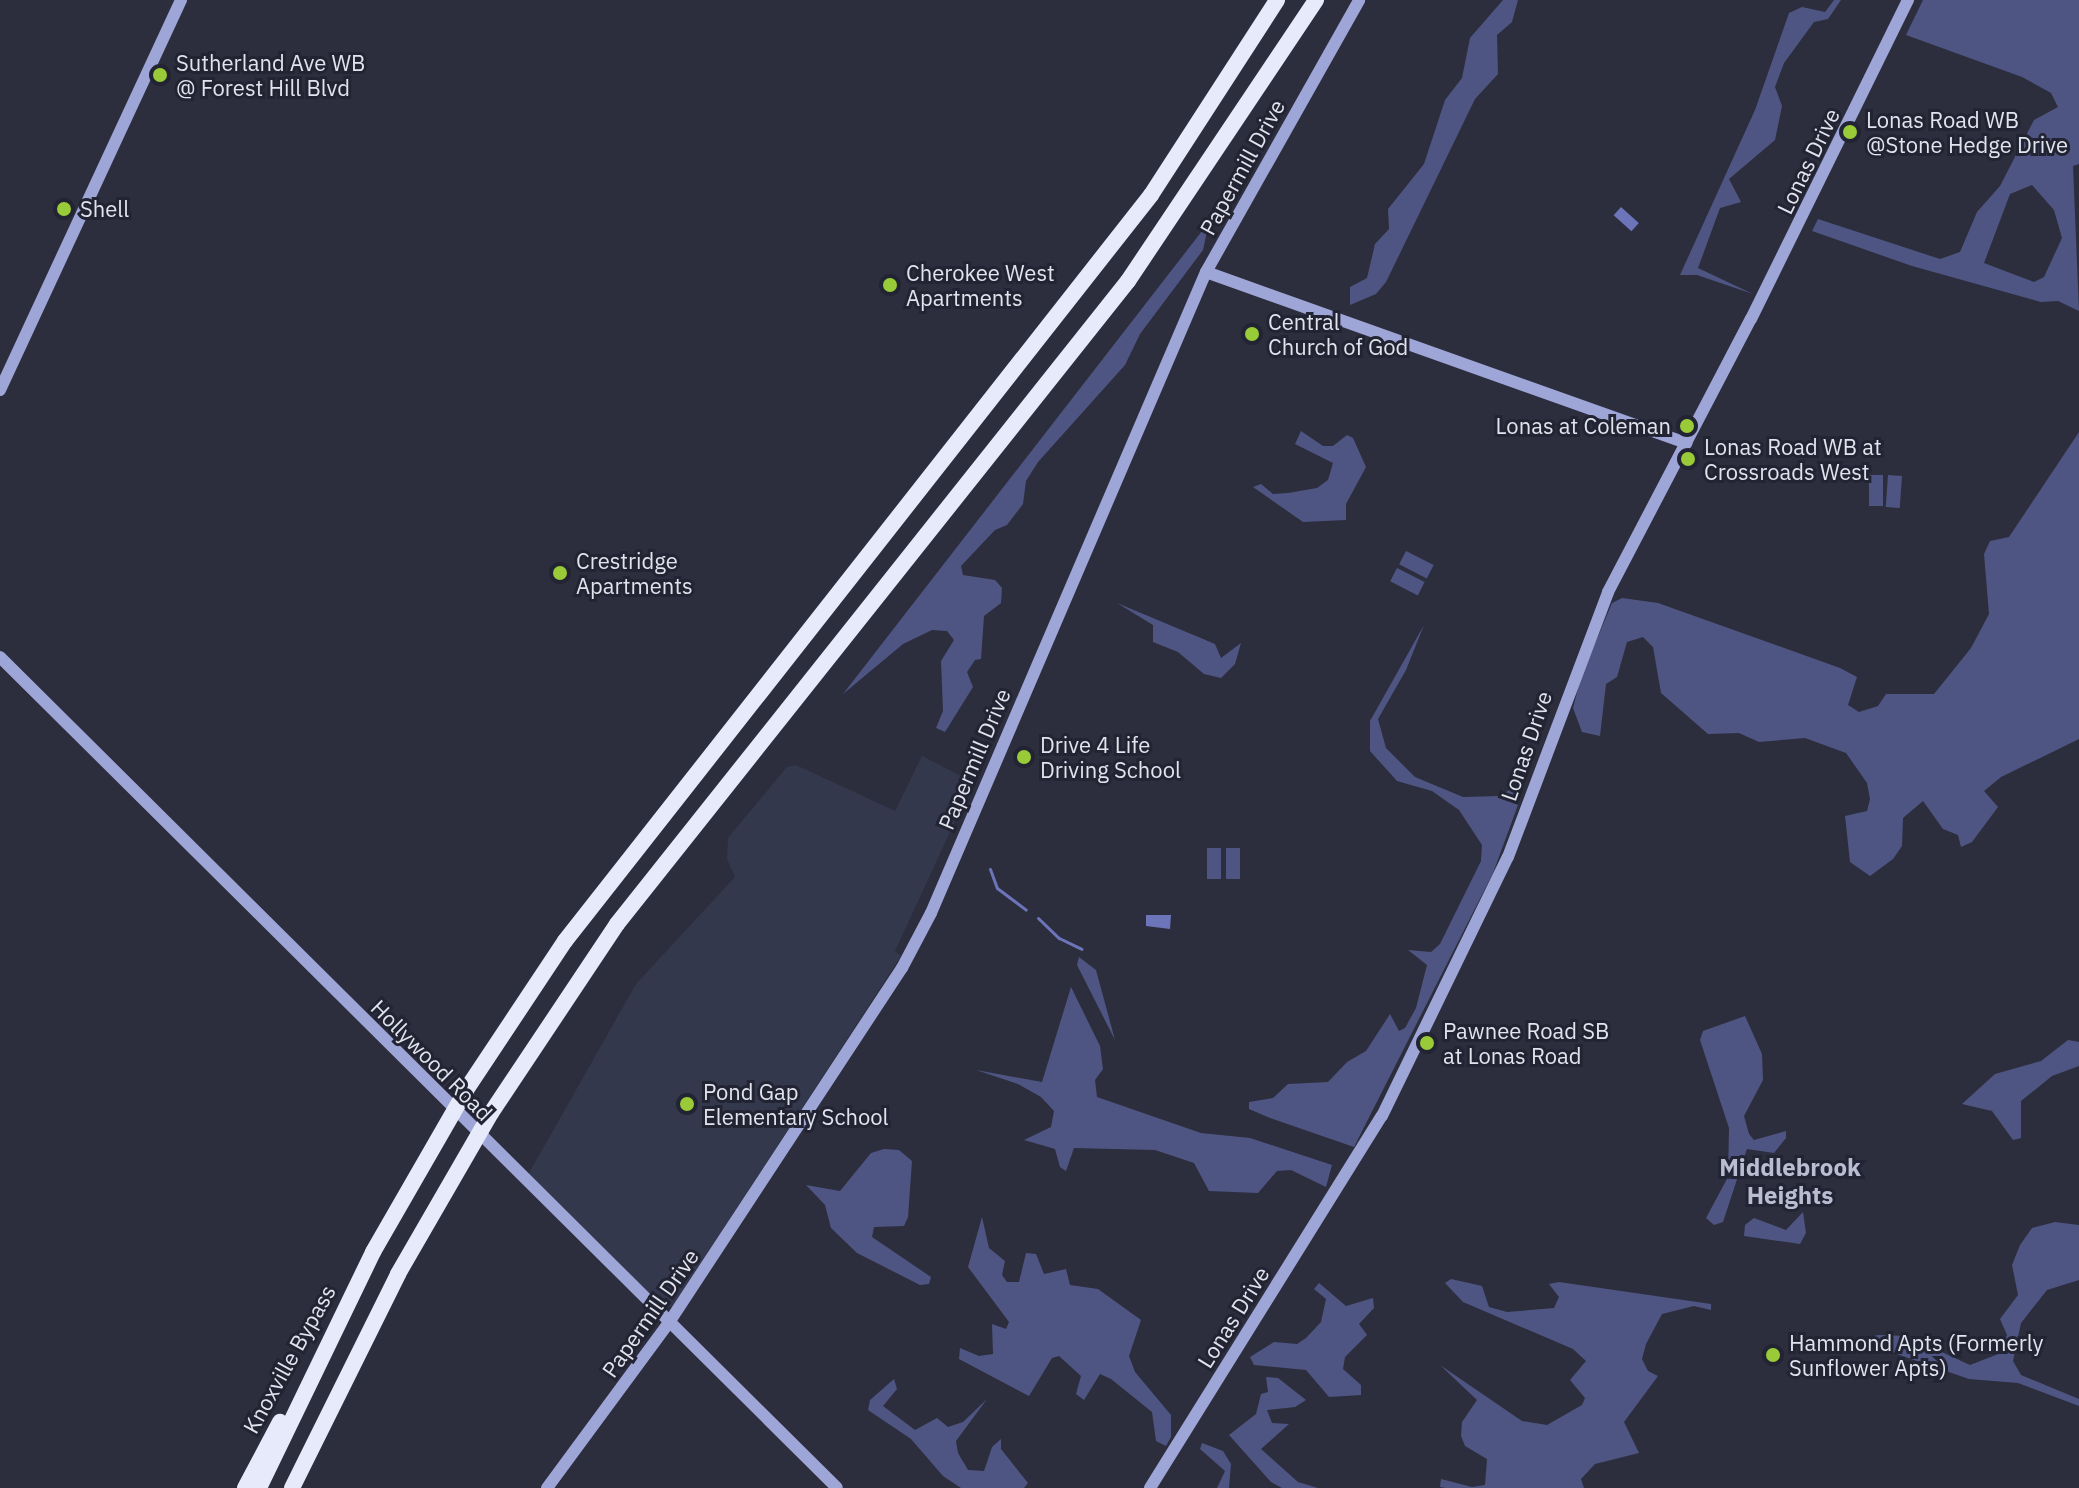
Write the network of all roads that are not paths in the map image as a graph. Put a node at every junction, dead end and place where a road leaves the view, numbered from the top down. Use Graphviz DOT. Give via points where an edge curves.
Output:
graph roads {
  1 [pos="181,0"];
  2 [pos="1277,0"];
  3 [pos="1316,0"];
  4 [pos="1359,0"];
  5 [pos="1908,0"];
  6 [pos="1206,272"];
  7 [pos="0,390"];
  8 [pos="1686,443"];
  9 [pos="0,657"];
  10 [pos="373,1252"];
  11 [pos="668,1324"];
  12 [pos="245,1488"];
  13 [pos="259,1488"];
  14 [pos="292,1488"];
  15 [pos="547,1488"];
  16 [pos="837,1488"];
  17 [pos="1150,1488"];
  1 -- 7 [label="street"];
  2 -- 10 [label="highway" via="1151,195 626,859 466,1090"];
  3 -- 14 [label="highway" via="1128,281 617,924 491,1113 398,1274"];
  4 -- 6 [label="street, Papermill Drive"];
  5 -- 8 [label="street, Lonas Drive"];
  6 -- 8 [label="street"];
  6 -- 11 [label="street, Papermill Drive" via="931,913 870,1018"];
  8 -- 17 [label="street, Lonas Drive" via="1608,592 1508,857 1382,1116"];
  9 -- 11 [label="street, Hollywood Road"];
  10 -- 12 [label="highway, Knoxville Bypass"];
  10 -- 13 [label="highway"];
  11 -- 15 [label="street, Papermill Drive"];
  11 -- 16 [label="street, Hollywood Road"];
}
